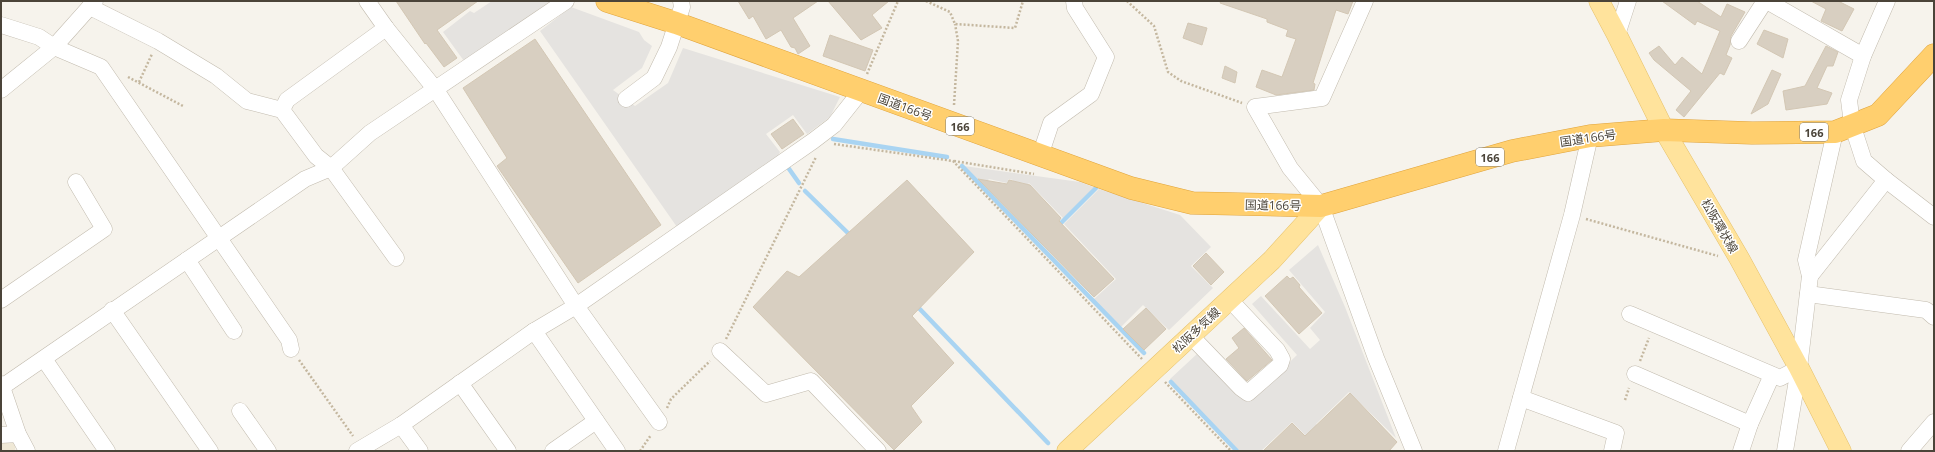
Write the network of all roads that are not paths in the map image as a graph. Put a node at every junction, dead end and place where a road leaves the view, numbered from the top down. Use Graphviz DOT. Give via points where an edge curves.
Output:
graph roads {
  1 [pos="367,1"];
  2 [pos="566,1"];
  3 [pos="608,1"];
  4 [pos="681,1"];
  5 [pos="1074,1"];
  6 [pos="1365,1"];
  7 [pos="1599,1"];
  8 [pos="1628,1"];
  9 [pos="1766,1"];
  10 [pos="1887,1"];
  11 [pos="92,4"];
  12 [pos="676,23"];
  13 [pos="1,26"];
  14 [pos="386,28"];
  15 [pos="1618,35"];
  16 [pos="1739,41"];
  17 [pos="54,47"];
  18 [pos="1934,55"];
  19 [pos="1863,56"];
  20 [pos="1,90"];
  21 [pos="436,90"];
  22 [pos="861,90"];
  23 [pos="626,99"];
  24 [pos="282,110"];
  25 [pos="1843,128"];
  26 [pos="1664,130"];
  27 [pos="1590,136"];
  28 [pos="1044,157"];
  29 [pos="331,168"];
  30 [pos="1886,180"];
  31 [pos="76,182"];
  32 [pos="1321,206"];
  33 [pos="1934,217"];
  34 [pos="218,238"];
  35 [pos="396,258"];
  36 [pos="186,260"];
  37 [pos="1810,276"];
  38 [pos="1808,294"];
  39 [pos="1229,299"];
  40 [pos="1,300"];
  41 [pos="576,306"];
  42 [pos="112,310"];
  43 [pos="1630,314"];
  44 [pos="1934,317"];
  45 [pos="234,331"];
  46 [pos="534,331"];
  47 [pos="1190,335"];
  48 [pos="291,349"];
  49 [pos="720,351"];
  50 [pos="44,359"];
  51 [pos="1799,368"];
  52 [pos="1634,374"];
  53 [pos="1772,375"];
  54 [pos="460,383"];
  55 [pos="2,385"];
  56 [pos="1521,398"];
  57 [pos="240,411"];
  58 [pos="596,421"];
  59 [pos="659,422"];
  60 [pos="1934,422"];
  61 [pos="401,424"];
  62 [pos="1750,424"];
  63 [pos="18,434"];
  64 [pos="1,435"];
  65 [pos="359,450"];
  66 [pos="27,451"];
  67 [pos="106,451"];
  68 [pos="210,451"];
  69 [pos="268,451"];
  70 [pos="420,451"];
  71 [pos="508,451"];
  72 [pos="553,451"];
  73 [pos="617,451"];
  74 [pos="878,451"];
  75 [pos="1067,451"];
  76 [pos="1414,451"];
  77 [pos="1506,451"];
  78 [pos="1612,451"];
  79 [pos="1741,451"];
  80 [pos="1785,451"];
  81 [pos="1841,451"];
  82 [pos="1909,451"];
  1 -- 14 [label="street"];
  2 -- 21 [label="street"];
  3 -- 12 [label="highway, 国道166号 / 166"];
  4 -- 12 [label="street" via="682,7"];
  5 -- 28 [label="street" via="1075,8 1106,57 1091,94 1051,123"];
  6 -- 32 [label="street" via="1322,98 1255,107 1290,168"];
  7 -- 15 [label="main road, 松阪環状線"];
  8 -- 15 [label="street"];
  9 -- 16 [label="street"];
  9 -- 19 [label="street"];
  10 -- 19 [label="street"];
  11 -- 17 [label="street"];
  11 -- 24 [label="street" via="216,76 247,101"];
  12 -- 22 [label="highway, 国道166号 / 166"];
  12 -- 23 [label="street" via="669,47 654,78"];
  13 -- 17 [label="street" via="39,37"];
  14 -- 21 [label="street"];
  14 -- 24 [label="street" via="287,100"];
  15 -- 26 [label="main road, 松阪環状線"];
  17 -- 20 [label="street"];
  17 -- 34 [label="street" via="101,67"];
  18 -- 25 [label="highway, 国道166号 / 166" via="1878,115"];
  19 -- 25 [label="street"];
  21 -- 29 [label="street" via="370,133"];
  21 -- 41 [label="street"];
  22 -- 28 [label="highway, 国道166号 / 166"];
  22 -- 41 [label="street" via="818,142"];
  24 -- 29 [label="street" via="316,156"];
  25 -- 26 [label="highway, 国道166号 / 166" via="1752,133"];
  25 -- 30 [label="street" via="1864,161"];
  25 -- 37 [label="street" via="1806,260"];
  26 -- 27 [label="highway, 国道166号 / 166"];
  26 -- 51 [label="main road, 松阪環状線" via="1739,258"];
  27 -- 32 [label="highway, 国道166号 / 166" via="1512,151"];
  27 -- 56 [label="street" via="1572,215"];
  28 -- 32 [label="highway, 国道166号 / 166" via="1131,188 1192,203"];
  29 -- 34 [label="street" via="305,179"];
  29 -- 35 [label="street"];
  30 -- 33 [label="street"];
  30 -- 37 [label="street"];
  31 -- 40 [label="street" via="104,229"];
  32 -- 39 [label="main road, 松阪多気線" via="1272,260"];
  32 -- 76 [label="street" via="1376,358"];
  34 -- 36 [label="street"];
  34 -- 48 [label="street" via="289,340"];
  36 -- 42 [label="street"];
  36 -- 45 [label="street"];
  37 -- 38 [label="street"];
  38 -- 44 [label="street" via="1926,310"];
  38 -- 51 [label="street"];
  39 -- 47 [label="main road, 松阪多気線"];
  39 -- 47 [label="street" via="1277,350 1282,359 1280,365 1248,393 1240,388"];
  41 -- 46 [label="street"];
  41 -- 59 [label="street"];
  42 -- 50 [label="street"];
  42 -- 68 [label="street"];
  43 -- 53 [label="street"];
  46 -- 54 [label="street"];
  46 -- 58 [label="street"];
  47 -- 75 [label="main road, 松阪多気線"];
  49 -- 74 [label="street" via="766,394 811,381"];
  50 -- 55 [label="street"];
  50 -- 67 [label="street"];
  51 -- 53 [label="street" via="1780,378"];
  51 -- 80 [label="street"];
  51 -- 81 [label="main road, 松阪環状線"];
  52 -- 62 [label="street"];
  53 -- 62 [label="street"];
  54 -- 61 [label="street"];
  54 -- 71 [label="street"];
  55 -- 63 [label="street"];
  56 -- 77 [label="street"];
  56 -- 78 [label="street" via="1616,433"];
  57 -- 69 [label="street"];
  58 -- 72 [label="street"];
  58 -- 73 [label="street"];
  60 -- 82 [label="street"];
  61 -- 65 [label="street"];
  61 -- 70 [label="street"];
  62 -- 79 [label="street"];
  63 -- 64 [label="street"];
  63 -- 66 [label="street"];
}
